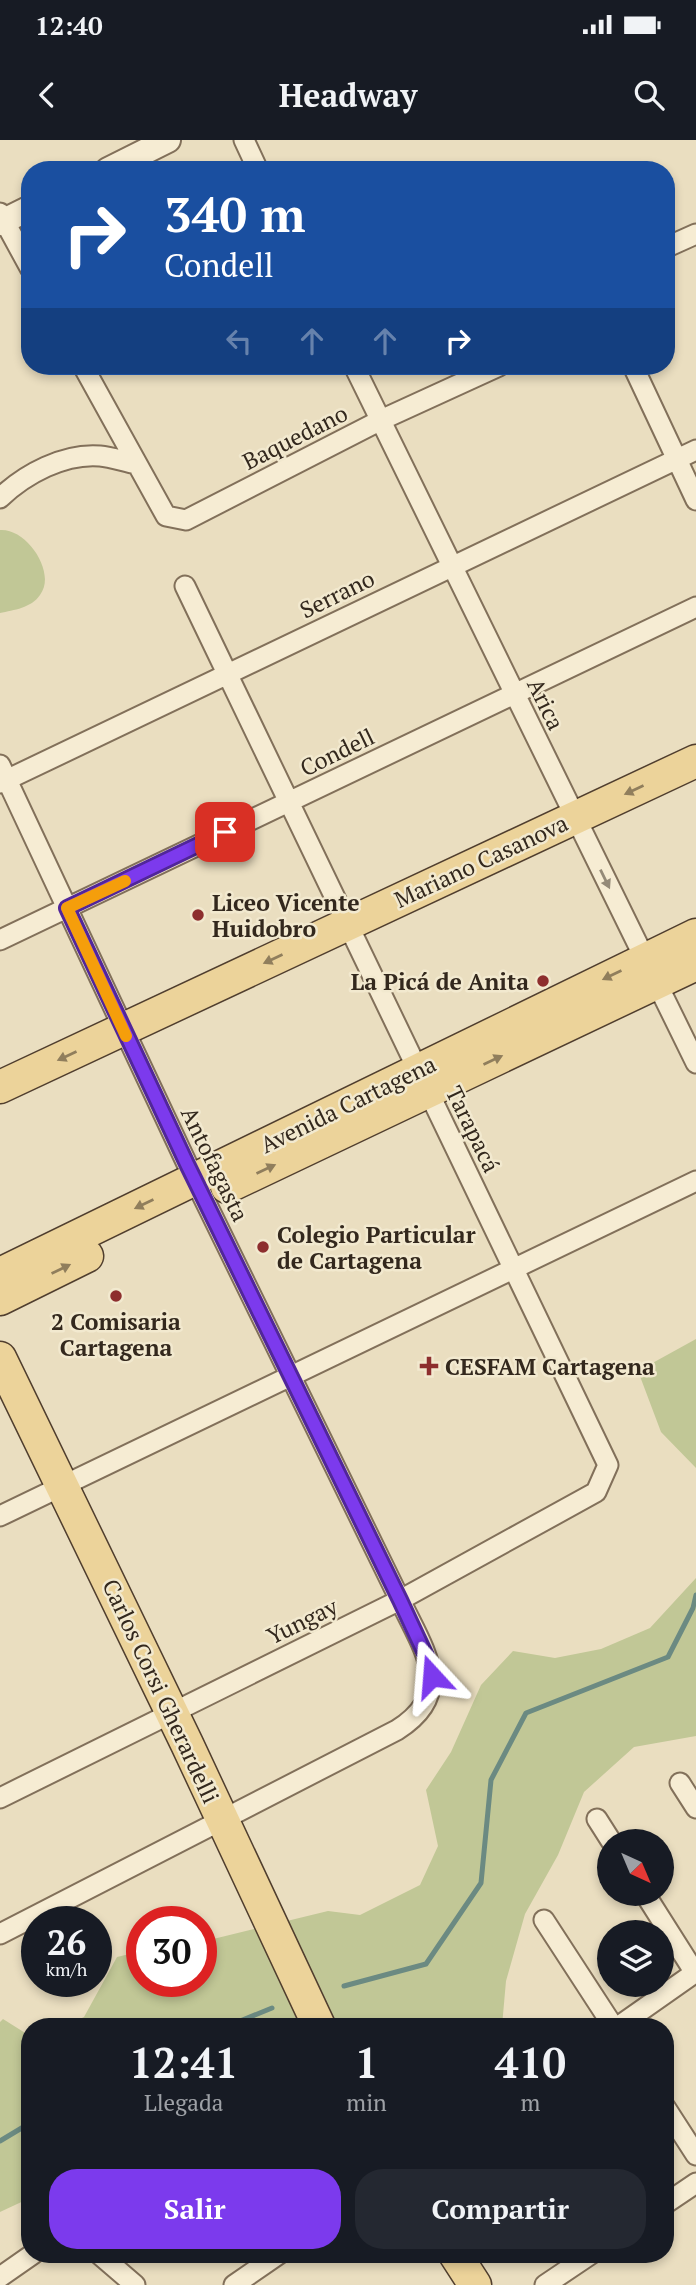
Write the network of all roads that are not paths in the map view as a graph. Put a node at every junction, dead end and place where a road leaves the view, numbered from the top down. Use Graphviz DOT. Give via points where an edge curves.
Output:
graph roads {
  1 [pos="167,140"];
  2 [pos="244,140"];
  3 [pos="125,161"];
  4 [pos="254,161"];
  5 [pos="21,211"];
  6 [pos="1,219"];
  7 [pos="696,234"];
  8 [pos="675,243"];
  9 [pos="21,253"];
  10 [pos="88,375"];
  11 [pos="358,375"];
  12 [pos="480,375"];
  13 [pos="637,375"];
  14 [pos="381,421"];
  15 [pos="696,450"];
  16 [pos="676,459"];
  17 [pos="137,464"];
  18 [pos="0,498"];
  19 [pos="696,500"];
  20 [pos="452,567"];
  21 [pos="185,586"];
  22 [pos="696,607"];
  23 [pos="227,674"];
  24 [pos="514,694"];
  25 [pos="696,761"];
  26 [pos="2,776"];
  27 [pos="289,802"];
  28 [pos="575,818"];
  29 [pos="67,908"];
  30 [pos="348,924"];
  31 [pos="696,935"];
  32 [pos="0,940"];
  33 [pos="696,964"];
  34 [pos="650,971"];
  35 [pos="123,1029"];
  36 [pos="696,1063"];
  37 [pos="423,1080"];
  38 [pos="0,1087"];
  39 [pos="696,1181"];
  40 [pos="199,1189"];
  41 [pos="513,1269"];
  42 [pos="0,1274"];
  43 [pos="0,1299"];
  44 [pos="0,1358"];
  45 [pos="290,1377"];
  46 [pos="608,1465"];
  47 [pos="62,1486"];
  48 [pos="0,1516"];
  49 [pos="400,1600"];
  50 [pos="172,1713"];
  51 [pos="58,1767"];
  52 [pos="0,1781"];
  53 [pos="680,1783"];
  54 [pos="0,1798"];
  55 [pos="696,1808"];
  56 [pos="597,1819"];
  57 [pos="223,1821"];
  58 [pos="603,1829"];
  59 [pos="653,1906"];
  60 [pos="544,1920"];
  61 [pos="1,1931"];
  62 [pos="696,1973"];
  63 [pos="315,2018"];
  64 [pos="608,2018"];
  65 [pos="631,2018"];
  66 [pos="674,2121"];
  67 [pos="696,2155"];
  68 [pos="696,2183"];
  69 [pos="674,2198"];
  70 [pos="21,2262"];
  71 [pos="109,2263"];
  72 [pos="266,2263"];
  73 [pos="461,2263"];
  74 [pos="578,2263"];
  75 [pos="0,2277"];
  76 [pos="135,2285"];
  77 [pos="234,2285"];
  78 [pos="475,2285"];
  79 [pos="545,2285"];
  1 -- 3 [label="street"];
  2 -- 4 [label="street"];
  5 -- 6 [label="street"];
  6 -- 9 [label="street"];
  7 -- 8 [label="street"];
  10 -- 17 [label="street"];
  11 -- 14 [label="street, Arica"];
  12 -- 14 [label="street, Baquedano"];
  13 -- 16 [label="street"];
  14 -- 17 [label="street, Baquedano" via="186,520 166,516"];
  14 -- 20 [label="street, Arica"];
  15 -- 16 [label="street, Serrano"];
  16 -- 19 [label="street"];
  16 -- 20 [label="street, Serrano"];
  17 -- 18 [label="street" via="84,456 29,474"];
  20 -- 23 [label="street, Serrano"];
  20 -- 24 [label="street, Arica"];
  21 -- 23 [label="street, Tarapacá"];
  22 -- 24 [label="street, Condell"];
  23 -- 26 [label="street, Serrano"];
  23 -- 27 [label="street, Tarapacá"];
  24 -- 27 [label="street, Condell"];
  24 -- 28 [label="street, Arica"];
  25 -- 28 [label="main road, Mariano Casanova, one-way"];
  26 -- 29 [label="street, Antofagasta"];
  27 -- 29 [label="street, Condell"];
  27 -- 30 [label="street, Tarapacá"];
  28 -- 30 [label="main road, Mariano Casanova"];
  28 -- 34 [label="street, Arica, one-way"];
  29 -- 32 [label="street, Condell"];
  29 -- 35 [label="street, Antofagasta"];
  30 -- 35 [label="main road, Mariano Casanova, one-way"];
  30 -- 37 [label="street, Tarapacá"];
  31 -- 34 [label="main road, Avenida Cartagena"];
  33 -- 34 [label="main road, Avenida Cartagena"];
  34 -- 36 [label="street, Arica"];
  34 -- 37 [label="main road, Avenida Cartagena"];
  35 -- 38 [label="main road, Mariano Casanova, one-way"];
  35 -- 40 [label="street, Antofagasta"];
  37 -- 40 [label="main road, Avenida Cartagena"];
  37 -- 41 [label="street, Tarapacá"];
  39 -- 41 [label="street"];
  40 -- 42 [label="main road, Avenida Cartagena, one-way"];
  43 -- 40 [label="main road, Avenida Cartagena, one-way"];
  40 -- 45 [label="street, Antofagasta"];
  41 -- 45 [label="street"];
  41 -- 46 [label="street, Tarapacá"];
  44 -- 47 [label="main road, Carlos Corsi Gherardelli"];
  45 -- 47 [label="street"];
  45 -- 49 [label="street, Antofagasta"];
  46 -- 49 [label="street, Yungay" via="596,1492"];
  47 -- 48 [label="street"];
  47 -- 50 [label="main road, Carlos Corsi Gherardelli"];
  49 -- 50 [label="street, Yungay"];
  49 -- 57 [label="street, Antofagasta" via="432,1676 422,1709 407,1724"];
  50 -- 51 [label="street, Yungay"];
  50 -- 57 [label="main road, Carlos Corsi Gherardelli"];
  51 -- 52 [label="street"];
  51 -- 54 [label="street, Yungay"];
  53 -- 55 [label="street"];
  56 -- 58 [label="street"];
  57 -- 61 [label="street, Antofagasta"];
  57 -- 63 [label="main road, Carlos Corsi Gherardelli"];
  59 -- 62 [label="street"];
  60 -- 64 [label="street"];
  62 -- 65 [label="street"];
  66 -- 67 [label="street"];
  68 -- 69 [label="street"];
  70 -- 75 [label="street"];
  71 -- 76 [label="street"];
  72 -- 77 [label="street"];
  73 -- 78 [label="main road"];
  74 -- 79 [label="street"];
}
